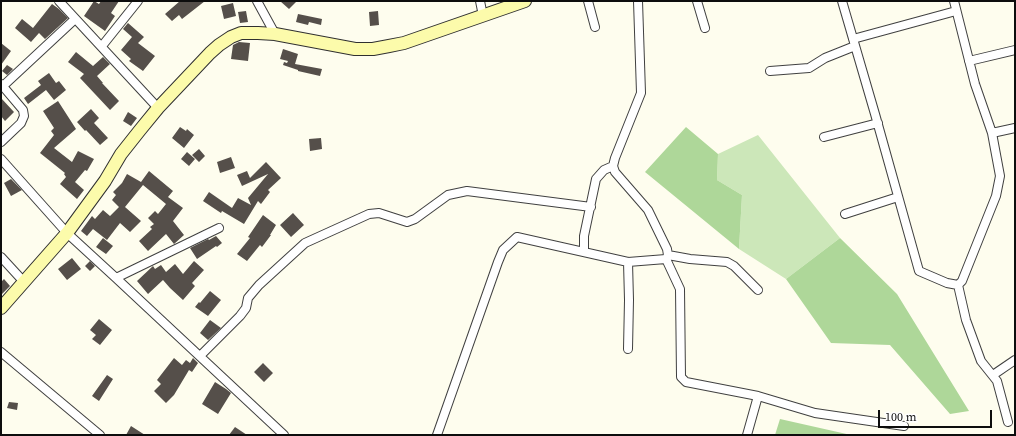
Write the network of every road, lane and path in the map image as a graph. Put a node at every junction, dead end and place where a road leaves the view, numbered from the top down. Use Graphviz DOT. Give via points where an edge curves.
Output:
graph roads {
  1 [pos="58,1"];
  2 [pos="138,1"];
  3 [pos="257,1"];
  4 [pos="480,1"];
  5 [pos="525,1"];
  6 [pos="588,1"];
  7 [pos="638,1"];
  8 [pos="697,1"];
  9 [pos="842,1"];
  10 [pos="954,1"];
  11 [pos="956,11"];
  12 [pos="483,16"];
  13 [pos="75,19"];
  14 [pos="595,27"];
  15 [pos="705,28"];
  16 [pos="276,34"];
  17 [pos="854,43"];
  18 [pos="102,46"];
  19 [pos="1015,50"];
  20 [pos="969,61"];
  21 [pos="770,71"];
  22 [pos="2,85"];
  23 [pos="158,108"];
  24 [pos="878,123"];
  25 [pos="1015,128"];
  26 [pos="992,134"];
  27 [pos="824,137"];
  28 [pos="1,142"];
  29 [pos="1,159"];
  30 [pos="613,166"];
  31 [pos="898,197"];
  32 [pos="591,207"];
  33 [pos="845,214"];
  34 [pos="219,228"];
  35 [pos="67,233"];
  36 [pos="584,252"];
  37 [pos="1,257"];
  38 [pos="667,257"];
  39 [pos="628,262"];
  40 [pos="116,278"];
  41 [pos="24,282"];
  42 [pos="958,285"];
  43 [pos="758,290"];
  44 [pos="1,308"];
  45 [pos="628,349"];
  46 [pos="1,352"];
  47 [pos="200,356"];
  48 [pos="1015,360"];
  49 [pos="993,375"];
  50 [pos="758,396"];
  51 [pos="1008,422"];
  52 [pos="904,426"];
  53 [pos="100,435"];
  54 [pos="284,435"];
  55 [pos="438,435"];
  56 [pos="747,435"];
  1 -- 13 [label="street"];
  2 -- 18 [label="street"];
  3 -- 16 [label="street"];
  4 -- 12 [label="street"];
  5 -- 12 [label="street"];
  6 -- 14 [label="street"];
  7 -- 30 [label="street" via="641,93"];
  8 -- 15 [label="street"];
  9 -- 17 [label="street"];
  10 -- 11 [label="street"];
  11 -- 17 [label="street"];
  11 -- 20 [label="street"];
  12 -- 16 [label="street" via="404,43 373,49 349,48"];
  13 -- 18 [label="street"];
  13 -- 22 [label="street"];
  16 -- 23 [label="street" via="241,33 231,37 210,53"];
  17 -- 21 [label="street" via="809,68"];
  17 -- 24 [label="street"];
  18 -- 23 [label="street"];
  19 -- 20 [label="street"];
  20 -- 26 [label="street"];
  22 -- 28 [label="street" via="23,110 24,116 21,123"];
  23 -- 35 [label="street" via="121,154"];
  24 -- 27 [label="street"];
  24 -- 31 [label="street"];
  25 -- 26 [label="street"];
  26 -- 42 [label="street" via="1000,176 999,185 962,281"];
  29 -- 35 [label="street"];
  30 -- 32 [label="street" via="604,170 596,179"];
  30 -- 38 [label="street" via="615,172 648,210 667,249"];
  31 -- 33 [label="street"];
  31 -- 42 [label="street" via="919,271"];
  32 -- 36 [label="street" via="584,236"];
  32 -- 47 [label="street" via="467,191 448,195 407,222 379,213 369,214 305,243 259,285 248,298 246,308 240,316"];
  34 -- 40 [label="street"];
  35 -- 40 [label="street"];
  35 -- 41 [label="street"];
  36 -- 39 [label="street"];
  36 -- 55 [label="street" via="517,237 503,250"];
  37 -- 41 [label="street"];
  38 -- 39 [label="street"];
  38 -- 43 [label="street" via="727,262"];
  38 -- 50 [label="street" via="680,289 681,377 686,382"];
  39 -- 45 [label="street"];
  40 -- 47 [label="street"];
  41 -- 44 [label="street"];
  42 -- 49 [label="street" via="966,320 981,361"];
  46 -- 53 [label="street"];
  47 -- 54 [label="street"];
  48 -- 49 [label="street"];
  49 -- 51 [label="street" via="997,380"];
  50 -- 52 [label="street" via="815,413"];
  50 -- 56 [label="street"];
}
